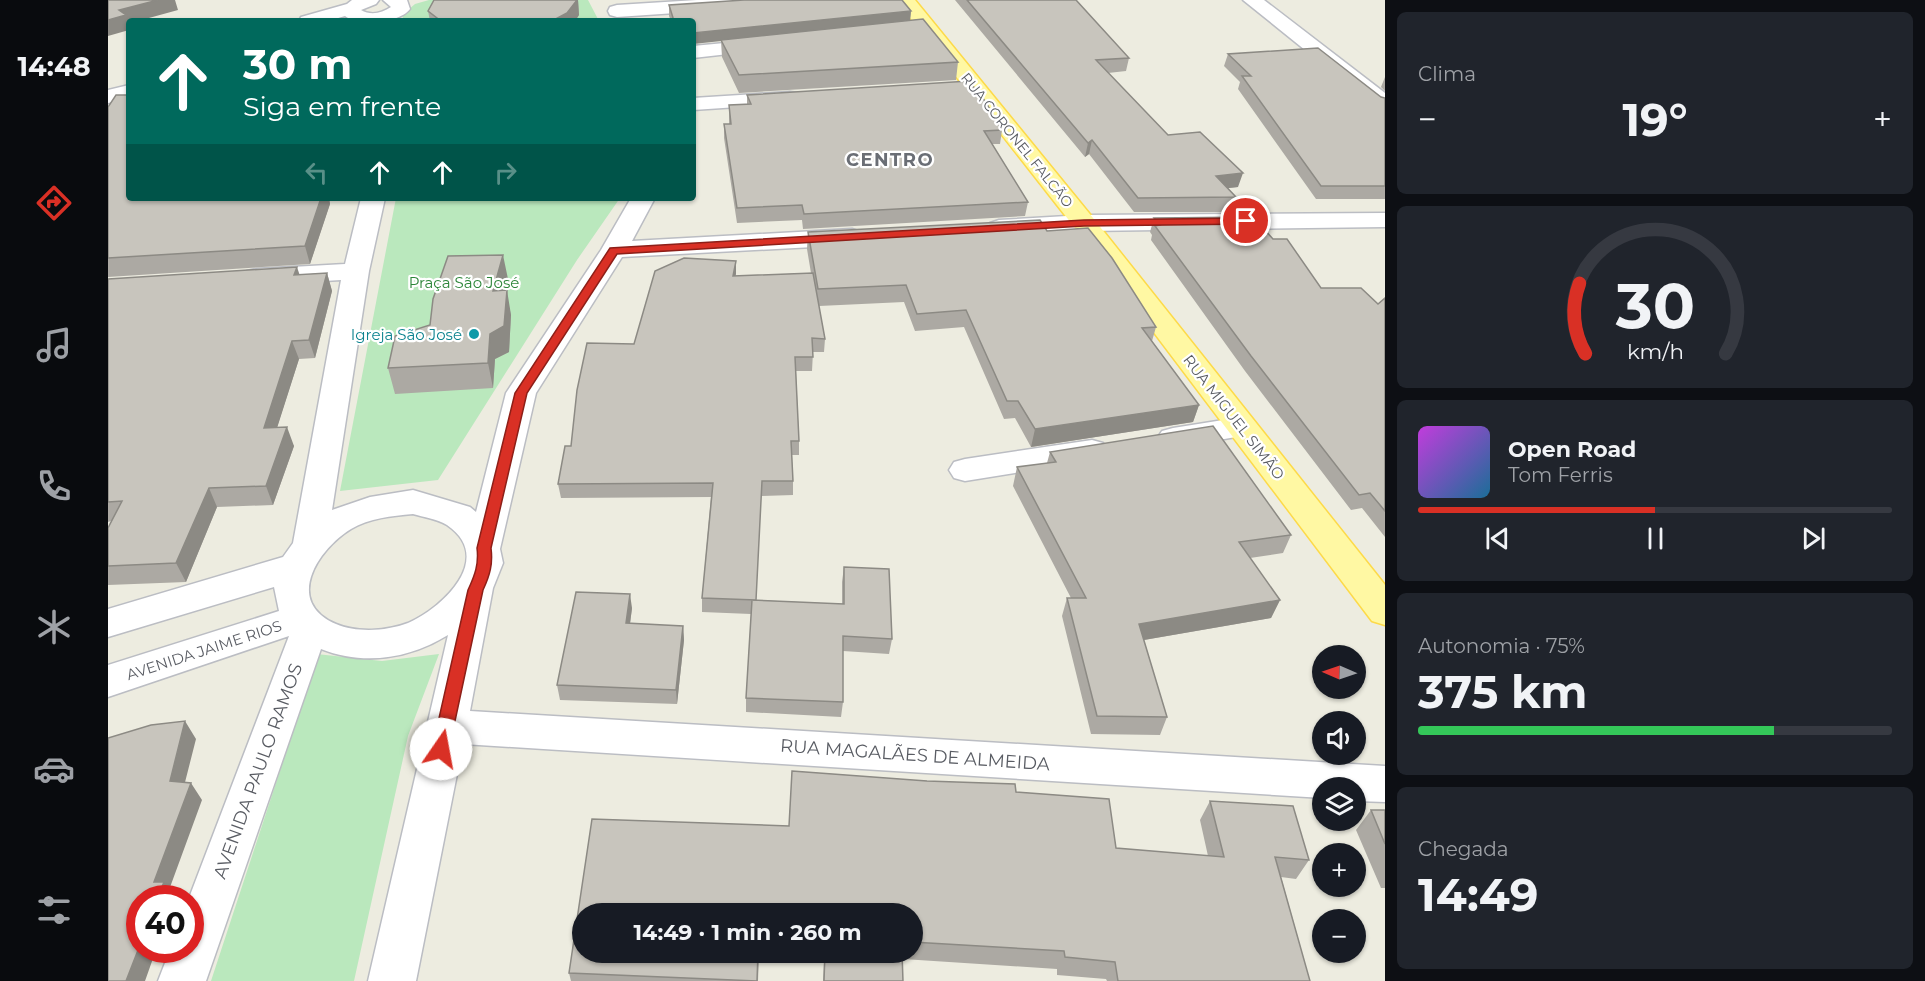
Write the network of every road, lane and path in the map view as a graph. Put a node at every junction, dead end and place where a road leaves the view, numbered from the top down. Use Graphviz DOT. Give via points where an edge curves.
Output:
graph roads {
  1 [pos="778,0"];
  2 [pos="905,0"];
  3 [pos="1252,0"];
  4 [pos="392,8"];
  5 [pos="617,11"];
  6 [pos="361,12"];
  7 [pos="326,18"];
  8 [pos="926,28"];
  9 [pos="903,30"];
  10 [pos="786,43"];
  11 [pos="696,52"];
  12 [pos="124,79"];
  13 [pos="973,87"];
  14 [pos="950,88"];
  15 [pos="108,97"];
  16 [pos="810,97"];
  17 [pos="1385,103"];
  18 [pos="696,104"];
  19 [pos="372,201"];
  20 [pos="641,201"];
  21 [pos="1385,220"];
  22 [pos="1084,223"];
  23 [pos="977,229"];
  24 [pos="870,235"];
  25 [pos="614,250"];
  26 [pos="356,271"];
  27 [pos="226,279"];
  28 [pos="1242,427"];
  29 [pos="965,470"];
  30 [pos="484,548"];
  31 [pos="303,555"];
  32 [pos="476,590"];
  33 [pos="1385,611"];
  34 [pos="108,623"];
  35 [pos="305,623"];
  36 [pos="108,681"];
  37 [pos="446,726"];
  38 [pos="1385,784"];
  39 [pos="182,981"];
  40 [pos="392,981"];
  1 -- 5 [label="street"];
  2 -- 8 [label="main road, RUA CORONEL FALCÃO"];
  3 -- 17 [label="street"];
  4 -- 6 [label="street"];
  6 -- 7 [label="street"];
  8 -- 9 [label="street"];
  8 -- 13 [label="main road, RUA CORONEL FALCÃO"];
  10 -- 11 [label="street"];
  12 -- 15 [label="street"];
  13 -- 14 [label="street"];
  13 -- 22 [label="main road, RUA CORONEL FALCÃO"];
  16 -- 18 [label="street"];
  19 -- 26 [label="street"];
  20 -- 25 [label="street"];
  21 -- 22 [label="street"];
  22 -- 23 [label="street"];
  22 -- 28 [label="main road, RUA MIGUEL SIMÃO"];
  24 -- 25 [label="street"];
  25 -- 30 [label="street" via="521,393"];
  26 -- 27 [label="street"];
  26 -- 31 [label="street"];
  28 -- 29 [label="street"];
  28 -- 33 [label="main road, RUA MIGUEL SIMÃO"];
  30 -- 31 [label="street" via="469,521 438,505 413,502 384,504 357,512 331,525"];
  30 -- 32 [label="street" via="486,561"];
  31 -- 34 [label="street"];
  31 -- 35 [label="street" via="290,585 292,602"];
  32 -- 35 [label="street" via="445,621 399,640 350,644 328,638"];
  32 -- 37 [label="street"];
  35 -- 36 [label="street, AVENIDA JAIME RIOS"];
  35 -- 39 [label="street, AVENIDA PAULO RAMOS"];
  37 -- 38 [label="street, RUA MAGALÃES DE ALMEIDA"];
  37 -- 40 [label="street"];
}
